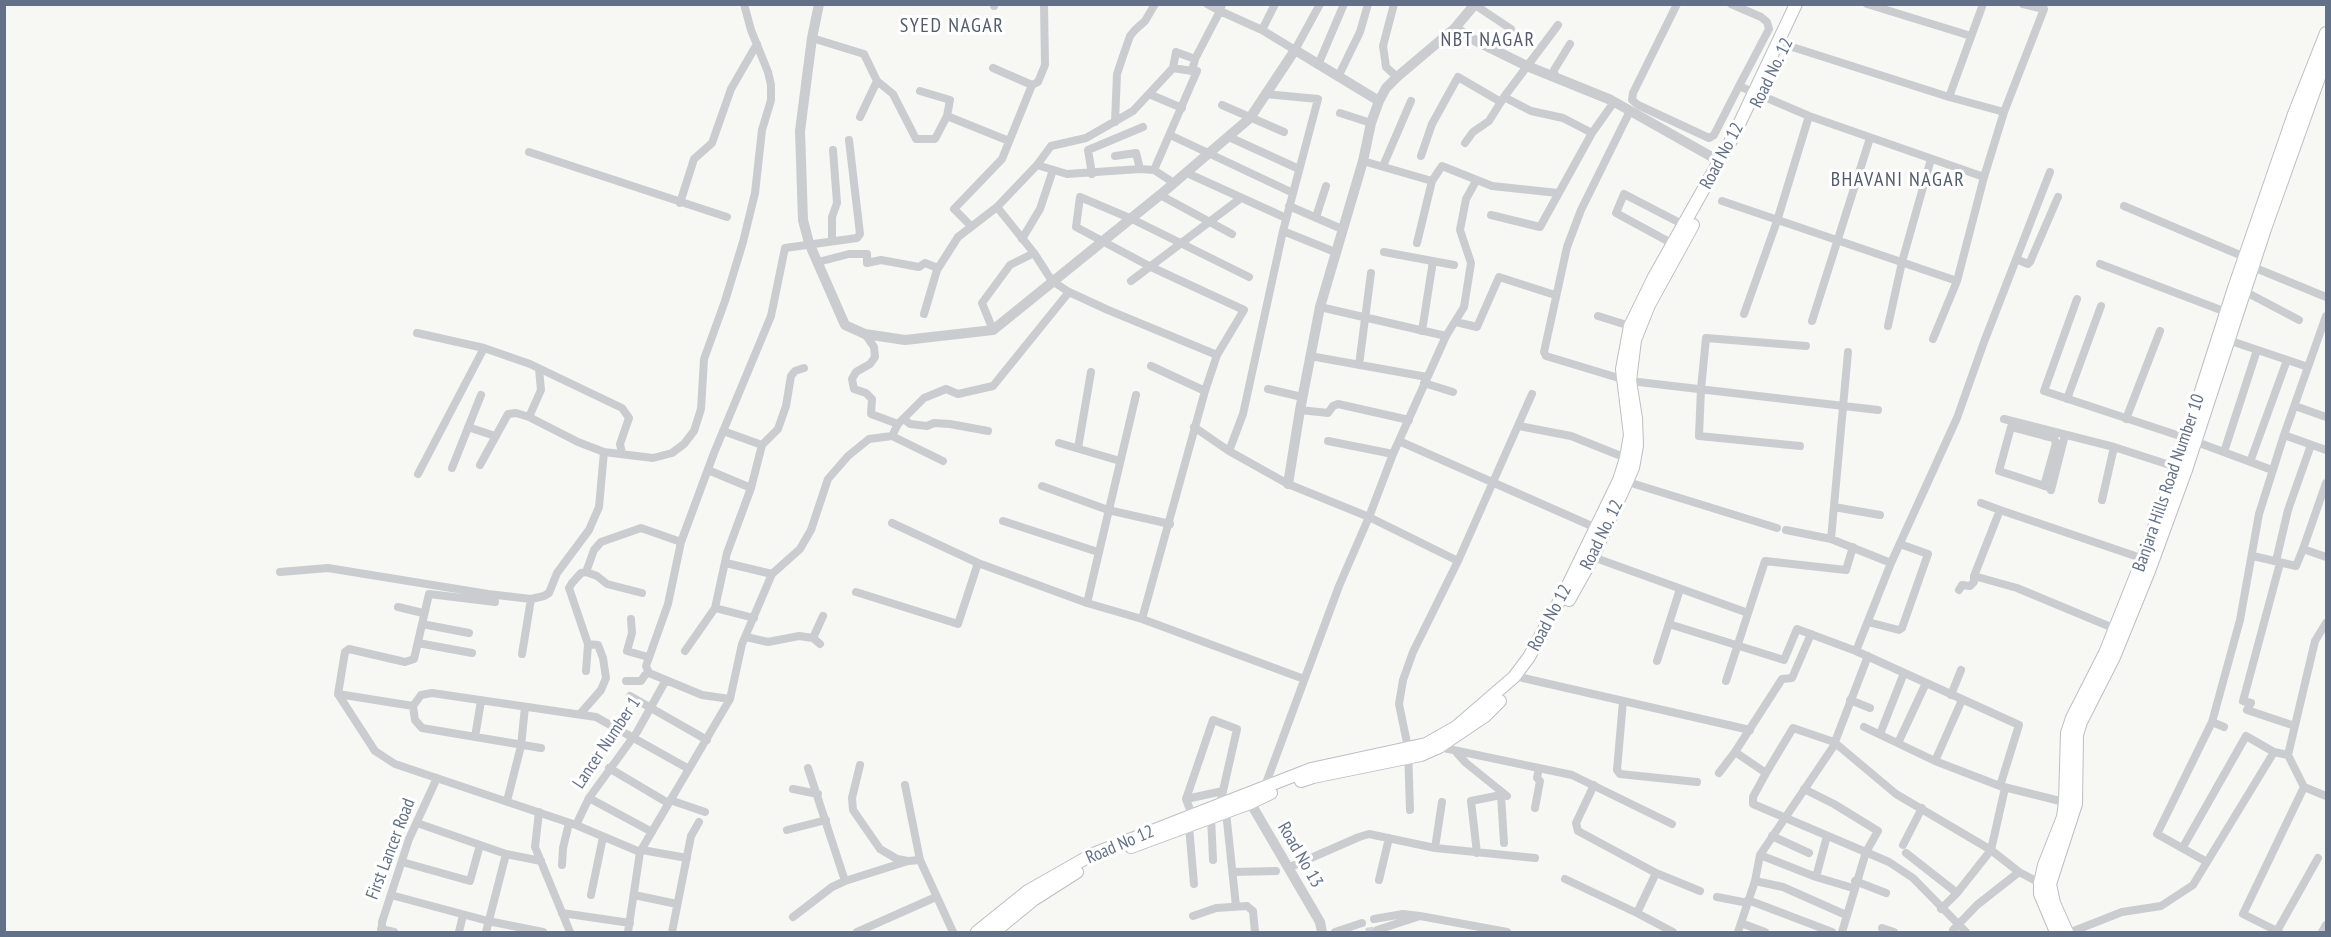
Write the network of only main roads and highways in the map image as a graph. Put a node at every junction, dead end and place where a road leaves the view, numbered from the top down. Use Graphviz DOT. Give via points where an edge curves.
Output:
graph roads {
  1 [pos="1796,4"];
  2 [pos="1805,4"];
  3 [pos="2326,33"];
  4 [pos="2326,58"];
  5 [pos="1757,95"];
  6 [pos="2251,262"];
  7 [pos="1626,380"];
  8 [pos="2191,440"];
  9 [pos="1588,555"];
  10 [pos="2148,560"];
  11 [pos="1408,753"];
  12 [pos="1248,799"];
  13 [pos="2071,803"];
  14 [pos="1223,808"];
  15 [pos="1190,821"];
  16 [pos="977,933"];
  17 [pos="994,933"];
  18 [pos="2056,933"];
  19 [pos="2067,933"];
  1 -- 5 [label="main road, Road No 12" via="1760,80"];
  2 -- 5 [label="main road, Road No. 12"];
  3 -- 6 [label="main road, Banjara Hills Road Number 10" via="2294,114"];
  4 -- 6 [label="main road, Banjara Hills Road Number 10"];
  5 -- 7 [label="main road, Road No. 12" via="1734,152 1649,305 1635,340"];
  5 -- 7 [label="main road, Road No 12" via="1630,326 1622,369"];
  6 -- 8 [label="main road, Banjara Hills Road Number 10" via="2228,340"];
  6 -- 8 [label="main road, Banjara Hills Road Number 10" via="2226,312"];
  7 -- 9 [label="main road, Road No 12" via="1630,435 1626,458 1594,527"];
  7 -- 9 [label="main road, Road No. 12" via="1636,418 1637,446 1628,482"];
  8 -- 10 [label="main road, Banjara Hills Road Number 10"];
  8 -- 10 [label="main road, Banjara Hills Road Number 10" via="2176,467"];
  9 -- 11 [label="main road, Road No 12" via="1514,677 1448,732"];
  9 -- 11 [label="main road, Road No. 12" via="1545,643 1523,678 1485,716 1439,747"];
  10 -- 13 [label="main road, Banjara Hills Road Number 10" via="2081,722"];
  11 -- 12 [label="main road, Road No. 12" via="1313,777"];
  11 -- 12 [label="main road, Road No 12" via="1311,769 1264,786"];
  12 -- 14 [label="main road, Road No. 12"];
  13 -- 18 [label="main road, Banjara Hills Road Number 10" via="2040,883 2040,894"];
  13 -- 19 [label="main road, Banjara Hills Road Number 10" via="2050,884"];
  14 -- 15 [label="main road, Road No 12"];
  14 -- 15 [label="main road, Road No. 12" via="1211,817"];
  15 -- 16 [label="main road, Road No 12" via="1099,852 1071,866 1028,891"];
  15 -- 17 [label="main road, Road No. 12" via="1095,862 1033,900"];
}
